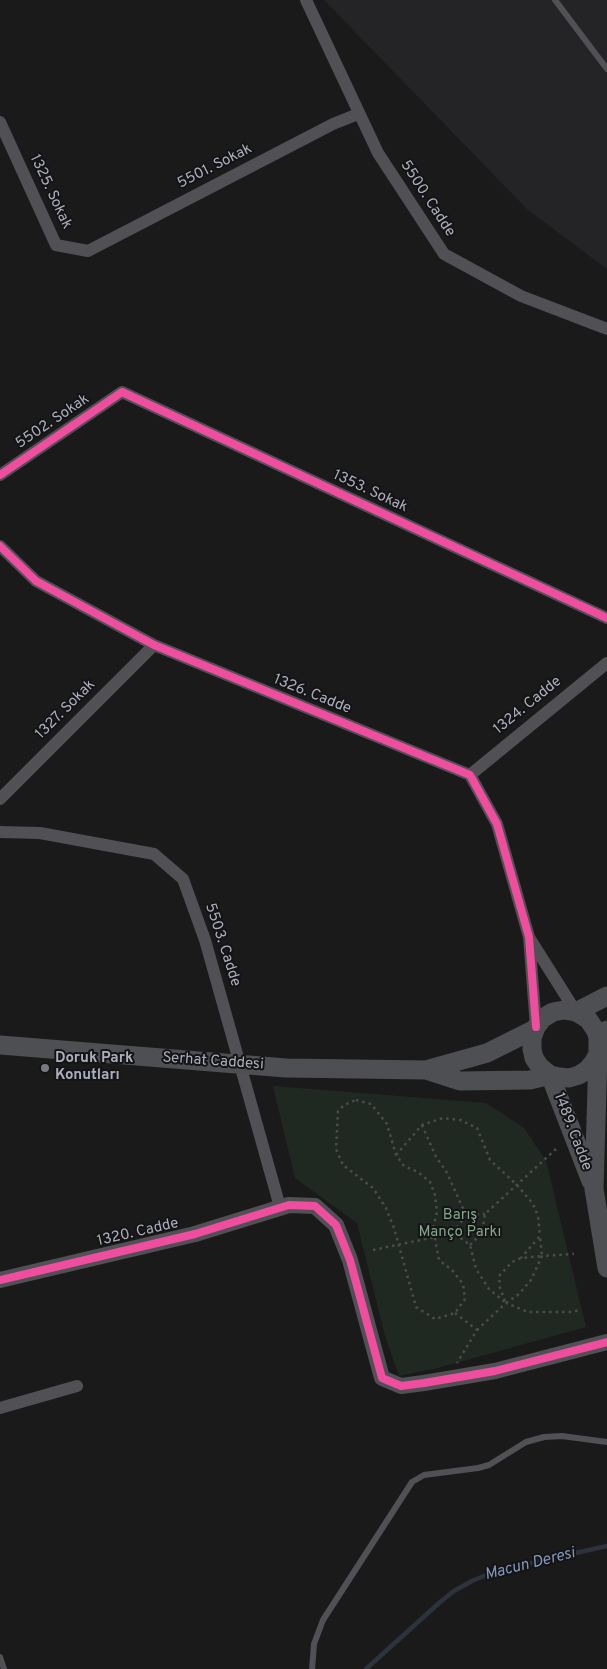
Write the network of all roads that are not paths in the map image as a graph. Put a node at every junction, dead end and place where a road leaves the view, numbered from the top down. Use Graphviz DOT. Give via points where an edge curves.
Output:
graph roads {
  1 [pos="306,0"];
  2 [pos="555,0"];
  3 [pos="607,68"];
  4 [pos="358,114"];
  5 [pos="0,122"];
  6 [pos="88,251"];
  7 [pos="607,329"];
  8 [pos="122,392"];
  9 [pos="0,475"];
  10 [pos="0,546"];
  11 [pos="607,618"];
  12 [pos="154,645"];
  13 [pos="607,663"];
  14 [pos="470,775"];
  15 [pos="0,799"];
  16 [pos="0,832"];
  17 [pos="529,936"];
  18 [pos="607,996"];
  19 [pos="576,1012"];
  20 [pos="535,1028"];
  21 [pos="607,1030"];
  22 [pos="0,1045"];
  23 [pos="598,1054"];
  24 [pos="241,1064"];
  25 [pos="426,1070"];
  26 [pos="550,1075"];
  27 [pos="594,1189"];
  28 [pos="280,1207"];
  29 [pos="607,1268"];
  30 [pos="0,1280"];
  31 [pos="607,1342"];
  32 [pos="77,1386"];
  33 [pos="0,1408"];
  34 [pos="607,1442"];
  35 [pos="0,1657"];
  36 [pos="4,1669"];
  37 [pos="312,1669"];
  1 -- 4 [label="street, 5500. Cadde"];
  2 -- 3 [label="lane"];
  4 -- 6 [label="street, 5501. Sokak"];
  4 -- 7 [label="street, 5500. Cadde" via="378,153 444,254 521,296"];
  5 -- 6 [label="street, 1325. Sokak" via="56,245"];
  8 -- 9 [label="street, 5502. Sokak"];
  8 -- 11 [label="street, 1353. Sokak"];
  10 -- 12 [label="street, 1326. Cadde" via="36,581"];
  12 -- 14 [label="street, 1326. Cadde"];
  12 -- 15 [label="street, 1327. Sokak"];
  13 -- 14 [label="street, 1324. Cadde"];
  14 -- 17 [label="street" via="497,824"];
  16 -- 24 [label="street, 5503. Cadde" via="40,833 154,854 182,879 205,940"];
  17 -- 19 [label="street"];
  17 -- 20 [label="street"];
  18 -- 19 [label="main road"];
  19 -- 20 [label="main road" via="553,1012"];
  19 -- 23 [label="main road" via="588,1019 596,1031"];
  20 -- 25 [label="main road" via="487,1053"];
  20 -- 26 [label="main road" via="532,1038 534,1058"];
  21 -- 23 [label="main road"];
  22 -- 24 [label="main road, Serhat Caddesi"];
  23 -- 26 [label="main road" via="594,1063 579,1075 560,1078"];
  23 -- 27 [label="main road, 1489. Cadde"];
  24 -- 25 [label="main road, Serhat Caddesi" via="286,1068"];
  24 -- 28 [label="street, 5503. Cadde"];
  25 -- 26 [label="main road" via="460,1081 530,1080"];
  26 -- 27 [label="main road, 1489. Cadde"];
  27 -- 29 [label="main road, 1489. Cadde"];
  28 -- 30 [label="street, 1320. Cadde" via="195,1234"];
  28 -- 31 [label="street, 1320. Cadde" via="316,1206 336,1225 350,1260 382,1378 401,1386 495,1371"];
  32 -- 33 [label="street"];
  34 -- 37 [label="lane" via="544,1437 521,1444 489,1465 424,1475 412,1482 322,1620 314,1644"];
  35 -- 36 [label="lane"];
}
